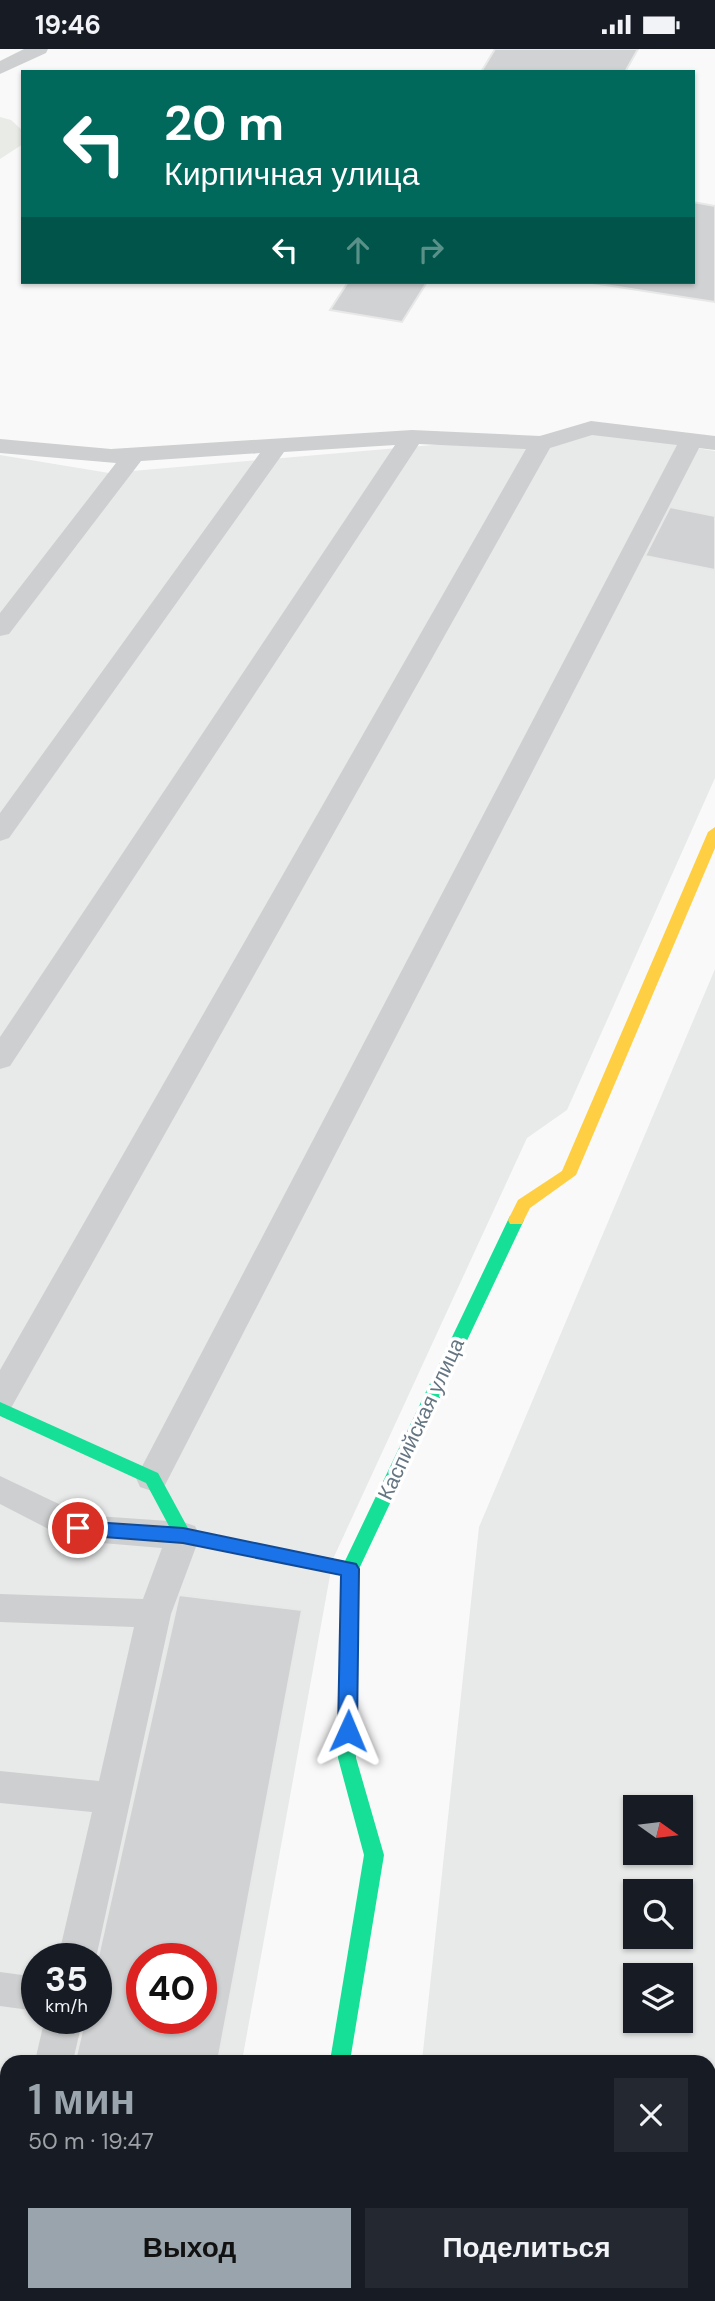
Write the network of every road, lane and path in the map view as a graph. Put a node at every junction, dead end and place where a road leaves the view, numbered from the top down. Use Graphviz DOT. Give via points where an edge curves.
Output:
graph roads {
  1 [pos="39,49"];
  2 [pos="0,68"];
  3 [pos="412,437"];
  4 [pos="703,442"];
  5 [pos="541,443"];
  6 [pos="277,446"];
  7 [pos="8,447"];
  8 [pos="134,455"];
  9 [pos="0,468"];
  10 [pos="0,629"];
  11 [pos="0,832"];
  12 [pos="715,832"];
  13 [pos="0,1059"];
  14 [pos="0,1399"];
  15 [pos="0,1409"];
  16 [pos="152,1478"];
  17 [pos="0,1489"];
  18 [pos="183,1535"];
  19 [pos="350,1569"];
  20 [pos="0,1608"];
  21 [pos="155,1614"];
  22 [pos="0,1787"];
  23 [pos="113,1798"];
  24 [pos="80,1943"];
  25 [pos="0,1989"];
  26 [pos="21,1992"];
  27 [pos="60,2034"];
  28 [pos="55,2055"];
  29 [pos="341,2055"];
  1 -- 2 [label="lane"];
  3 -- 5 [label="lane"];
  3 -- 6 [label="lane"];
  3 -- 13 [label="lane"];
  4 -- 5 [label="lane" via="591,428"];
  4 -- 16 [label="lane"];
  5 -- 14 [label="lane"];
  6 -- 8 [label="lane"];
  6 -- 11 [label="lane"];
  7 -- 8 [label="lane"];
  7 -- 9 [label="lane"];
  8 -- 10 [label="lane"];
  12 -- 19 [label="street, Каспийская улица" via="568,1175 524,1204"];
  15 -- 16 [label="street"];
  16 -- 18 [label="street"];
  17 -- 18 [label="lane" via="78,1528"];
  18 -- 19 [label="street"];
  18 -- 21 [label="lane"];
  19 -- 29 [label="street, Каспийская улица" via="347,1758 374,1855"];
  20 -- 21 [label="lane"];
  21 -- 23 [label="lane"];
  22 -- 23 [label="lane"];
  23 -- 24 [label="lane"];
  25 -- 26 [label="lane"];
  27 -- 28 [label="lane"];
}
